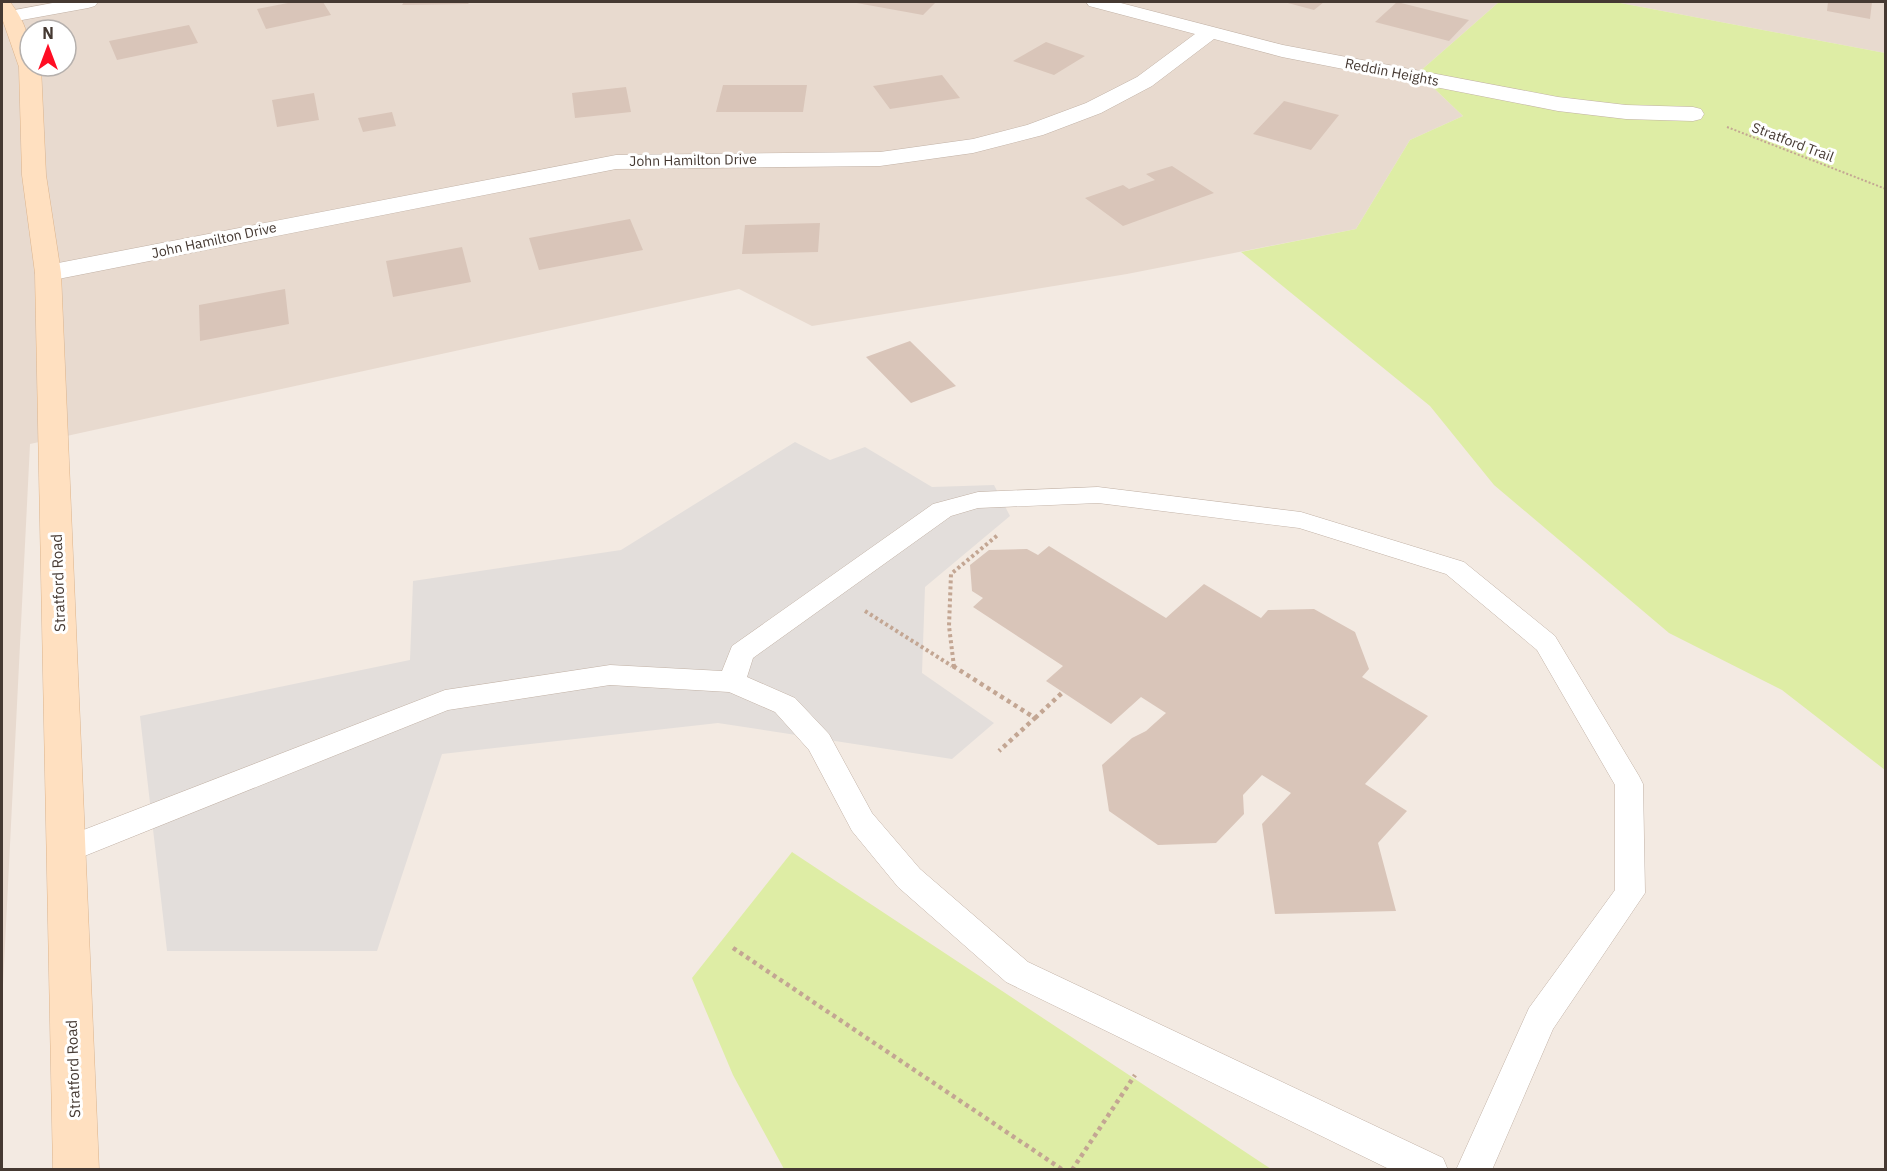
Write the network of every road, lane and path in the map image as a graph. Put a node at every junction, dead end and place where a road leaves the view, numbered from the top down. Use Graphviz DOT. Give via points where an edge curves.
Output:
graph roads {
  1 [pos="88,2"];
  2 [pos="1096,2"];
  3 [pos="6,10"];
  4 [pos="1210,32"];
  5 [pos="1693,114"];
  6 [pos="1886,189"];
  7 [pos="48,273"];
  8 [pos="1046,496"];
  9 [pos="831,589"];
  10 [pos="953,667"];
  11 [pos="732,682"];
  12 [pos="1064,692"];
  13 [pos="1035,718"];
  14 [pos="999,751"];
  15 [pos="66,850"];
  16 [pos="733,948"];
  17 [pos="1158,1039"];
  18 [pos="76,1170"];
  19 [pos="1063,1170"];
  20 [pos="1072,1170"];
  21 [pos="1430,1170"];
  22 [pos="1473,1170"];
  1 -- 3 [label="street"];
  2 -- 4 [label="street, Reddin Heights"];
  3 -- 7 [label="main road, Stratford Road" via="30,67 34,175"];
  4 -- 5 [label="street, Reddin Heights" via="1282,51 1558,104"];
  4 -- 7 [label="street, John Hamilton Drive" via="1121,94 1047,127 946,152 880,159 616,162"];
  5 -- 6 [label="path, Stratford Trail"];
  7 -- 15 [label="main road, Stratford Road"];
  8 -- 9 [label="lane" via="978,500 942,510"];
  8 -- 10 [label="path" via="951,574 949,626"];
  8 -- 22 [label="lane" via="1098,495 1301,519 1455,568 1546,643 1629,784 1630,893 1541,1019"];
  9 -- 10 [label="path"];
  9 -- 11 [label="lane" via="741,653"];
  10 -- 13 [label="path"];
  11 -- 15 [label="lane" via="610,675 445,700"];
  11 -- 17 [label="lane" via="784,705 819,742 862,822 909,878 1017,972"];
  12 -- 13 [label="path"];
  13 -- 14 [label="path"];
  15 -- 18 [label="main road, Stratford Road"];
  16 -- 19 [label="path"];
  17 -- 20 [label="path"];
  17 -- 21 [label="lane"];
}
